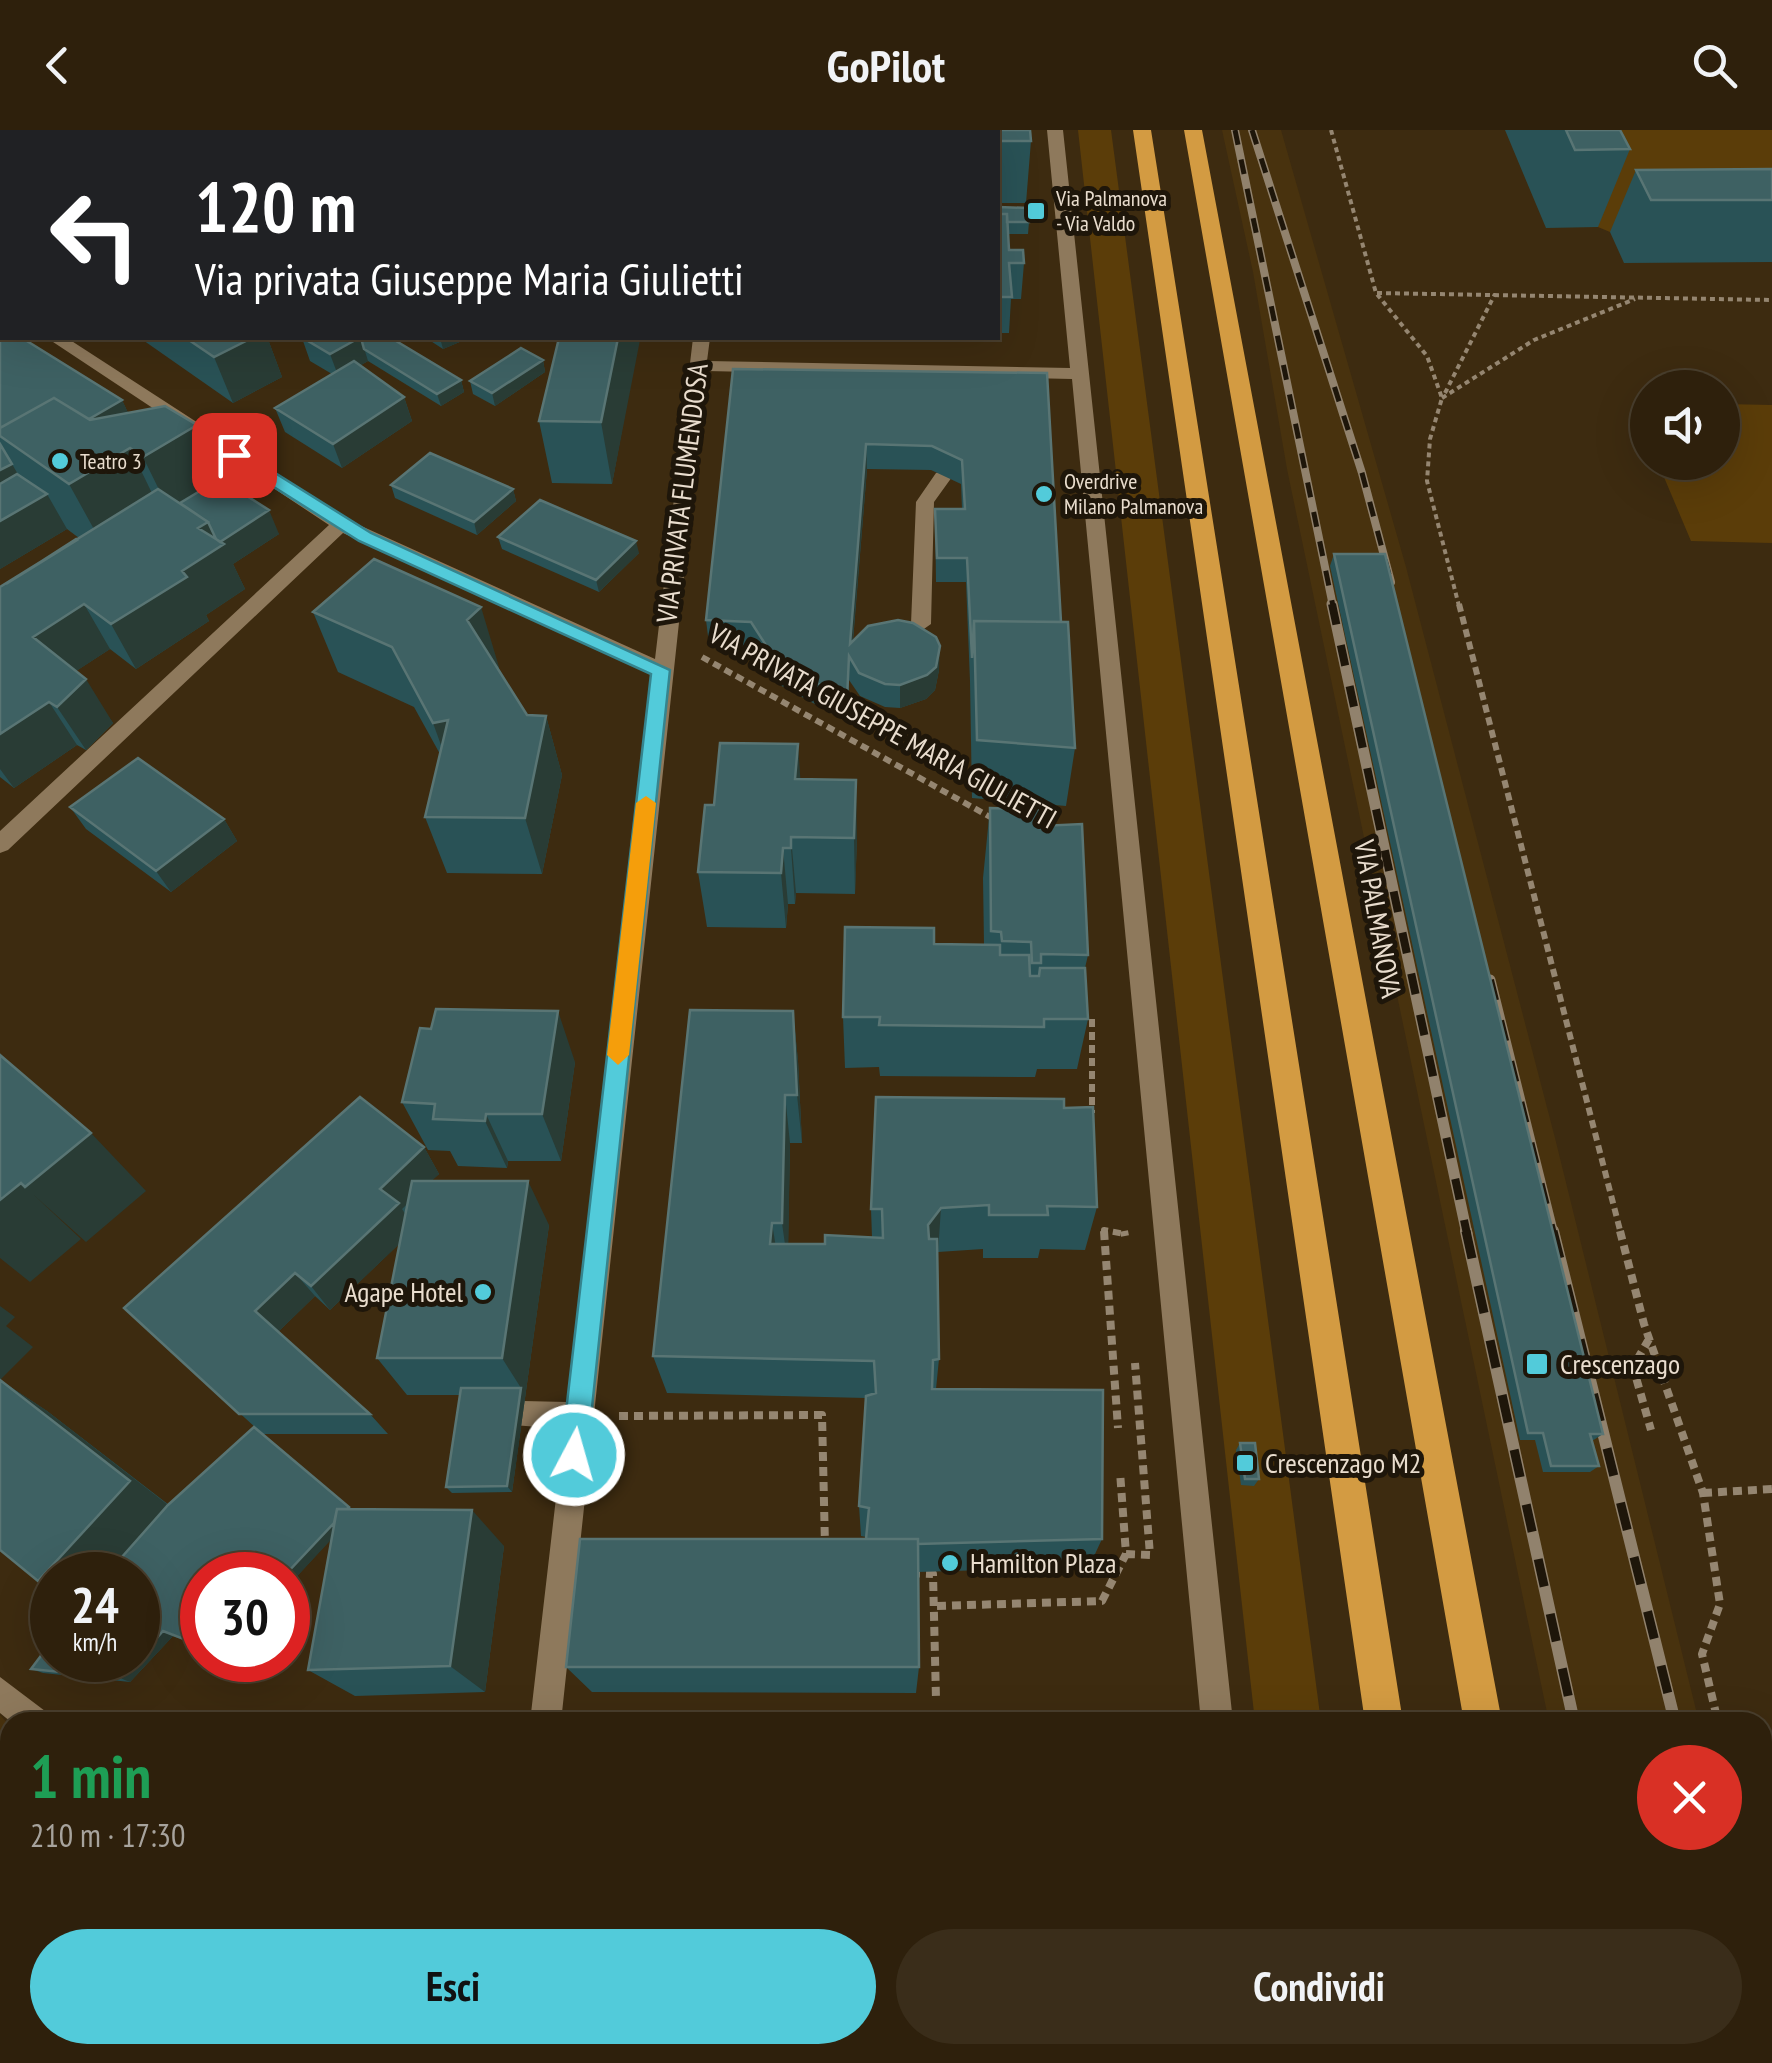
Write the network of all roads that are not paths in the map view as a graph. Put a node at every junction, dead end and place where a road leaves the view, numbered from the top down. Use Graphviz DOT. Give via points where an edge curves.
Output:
graph roads {
  1 [pos="1055,130"];
  2 [pos="1142,130"];
  3 [pos="1193,130"];
  4 [pos="59,340"];
  5 [pos="701,340"];
  6 [pos="697,366"];
  7 [pos="1081,374"];
  8 [pos="1047,395"];
  9 [pos="942,477"];
  10 [pos="341,524"];
  11 [pos="920,624"];
  12 [pos="661,670"];
  13 [pos="0,844"];
  14 [pos="523,1414"];
  15 [pos="578,1416"];
  16 [pos="0,1693"];
  17 [pos="22,1712"];
  18 [pos="546,1712"];
  19 [pos="1217,1712"];
  20 [pos="1382,1712"];
  21 [pos="1481,1712"];
  1 -- 7 [label="street"];
  2 -- 20 [label="highway"];
  3 -- 21 [label="highway, VIA PALMANOVA"];
  4 -- 10 [label="street"];
  5 -- 6 [label="street, VIA PRIVATA FLUMENDOSA"];
  6 -- 7 [label="street"];
  6 -- 12 [label="street, VIA PRIVATA FLUMENDOSA"];
  7 -- 8 [label="street"];
  7 -- 19 [label="street"];
  9 -- 11 [label="street" via="925,502"];
  10 -- 12 [label="street"];
  10 -- 13 [label="street"];
  12 -- 15 [label="street, VIA PRIVATA FLUMENDOSA"];
  14 -- 15 [label="street"];
  15 -- 18 [label="street, VIA PRIVATA FLUMENDOSA"];
  16 -- 17 [label="street"];
}
